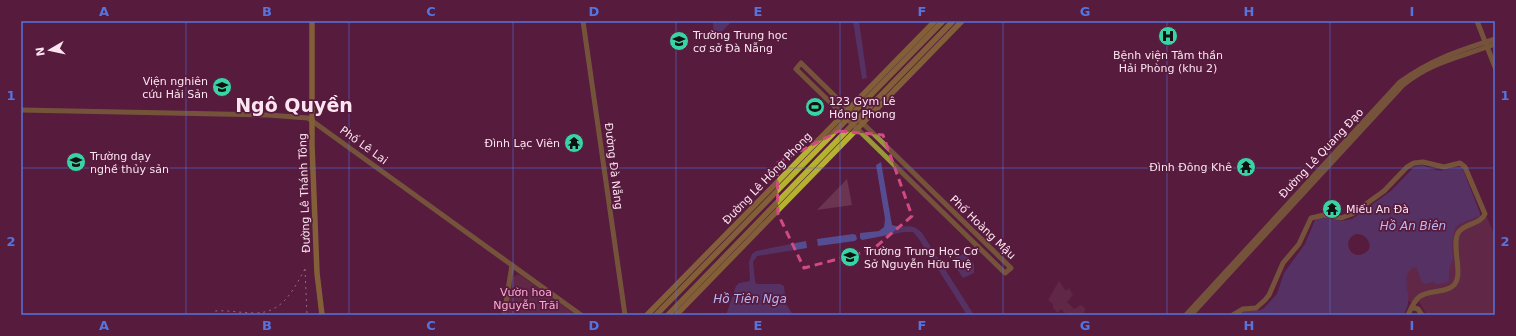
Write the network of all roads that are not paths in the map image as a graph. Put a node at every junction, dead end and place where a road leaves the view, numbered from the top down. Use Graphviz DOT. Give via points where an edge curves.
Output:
graph roads {
  1 [pos="312,21"];
  2 [pos="583,21"];
  3 [pos="935,21"];
  4 [pos="943,21"];
  5 [pos="953,21"];
  6 [pos="962,21"];
  7 [pos="1477,21"];
  8 [pos="1495,39"];
  9 [pos="1495,44"];
  10 [pos="1486,45"];
  11 [pos="1495,66"];
  12 [pos="1418,72"];
  13 [pos="848,109"];
  14 [pos="21,110"];
  15 [pos="842,114"];
  16 [pos="856,116"];
  17 [pos="311,119"];
  18 [pos="850,122"];
  19 [pos="863,124"];
  20 [pos="858,129"];
  21 [pos="900,160"];
  22 [pos="894,166"];
  23 [pos="770,195"];
  24 [pos="985,243"];
  25 [pos="980,249"];
  26 [pos="702,263"];
  27 [pos="512,265"];
  28 [pos="713,273"];
  29 [pos="1414,307"];
  30 [pos="322,315"];
  31 [pos="504,315"];
  32 [pos="581,315"];
  33 [pos="624,315"];
  34 [pos="647,315"];
  35 [pos="656,315"];
  36 [pos="668,315"];
  37 [pos="676,315"];
  38 [pos="1186,315"];
  39 [pos="1191,315"];
  40 [pos="1233,315"];
  41 [pos="1408,315"];
  42 [pos="1416,315"];
  43 [pos="1422,315"];
  1 -- 17 [label="main road, Đường Lê Thánh Tông"];
  2 -- 33 [label="street, Đường Đà Nẵng"];
  3 -- 13 [label="main road, Đường Lê Hồng Phong"];
  4 -- 16 [label="main road, Đường Lê Hồng Phong"];
  5 -- 16 [label="main road, Đường Lê Hồng Phong"];
  6 -- 19 [label="main road, Đường Lê Hồng Phong"];
  7 -- 10 [label="street"];
  8 -- 10 [label="street, Đường Lê Quang Đạo"];
  9 -- 10 [label="street, Đường Lê Quang Đạo"];
  10 -- 11 [label="street"];
  10 -- 12 [label="street, Đường Lê Quang Đạo"];
  12 -- 38 [label="street, Đường Lê Quang Đạo" via="1400,82"];
  12 -- 39 [label="street, Đường Lê Quang Đạo"];
  13 -- 15 [label="main road, Đường Lê Hồng Phong"];
  13 -- 15 [label="street, Phố Hoàng Mậu" via="801,64 796,69"];
  13 -- 16 [label="street, Phố Hoàng Mậu"];
  14 -- 17 [label="street, Phố Lê Lai" via="268,115"];
  15 -- 18 [label="street, Phố Hoàng Mậu"];
  15 -- 23 [label="main road, Đường Lê Hồng Phong"];
  16 -- 18 [label="main road, Đường Lê Hồng Phong"];
  16 -- 19 [label="street, Phố Hoàng Mậu"];
  17 -- 27 [label="street, Phố Lê Lai"];
  17 -- 30 [label="main road, Đường Lê Thánh Tông" via="317,273"];
  18 -- 20 [label="street, Phố Hoàng Mậu"];
  18 -- 23 [label="main road, Đường Lê Hồng Phong"];
  18 -- 28 [label="main road, Đường Lê Hồng Phong"];
  19 -- 20 [label="main road, Đường Lê Hồng Phong"];
  19 -- 21 [label="street, Phố Hoàng Mậu"];
  20 -- 22 [label="street, Phố Hoàng Mậu"];
  20 -- 28 [label="main road, Đường Lê Hồng Phong"];
  21 -- 22 [label="street"];
  21 -- 24 [label="street, Phố Hoàng Mậu"];
  22 -- 25 [label="street, Phố Hoàng Mậu"];
  23 -- 26 [label="main road, Đường Lê Hồng Phong"];
  24 -- 25 [label="street"];
  24 -- 25 [label="street, Phố Hoàng Mậu" via="1011,268 1005,273"];
  26 -- 34 [label="main road, Đường Lê Hồng Phong"];
  26 -- 35 [label="main road, Đường Lê Hồng Phong"];
  27 -- 31 [label="street"];
  27 -- 32 [label="street, Phố Lê Lai"];
  28 -- 36 [label="main road, Đường Lê Hồng Phong"];
  28 -- 37 [label="main road, Đường Lê Hồng Phong"];
  29 -- 40 [label="street" via="1421,296 1454,285 1457,277 1457,235 1462,228 1481,219 1485,214 1465,167 1460,163 1444,167 1422,162 1414,163 1384,191 1352,214 1341,218 1324,215 1311,218 1299,244 1283,263 1265,300 1256,308 1243,309"];
  29 -- 41 [label="street"];
  29 -- 42 [label="street"];
  29 -- 43 [label="street"];
}
